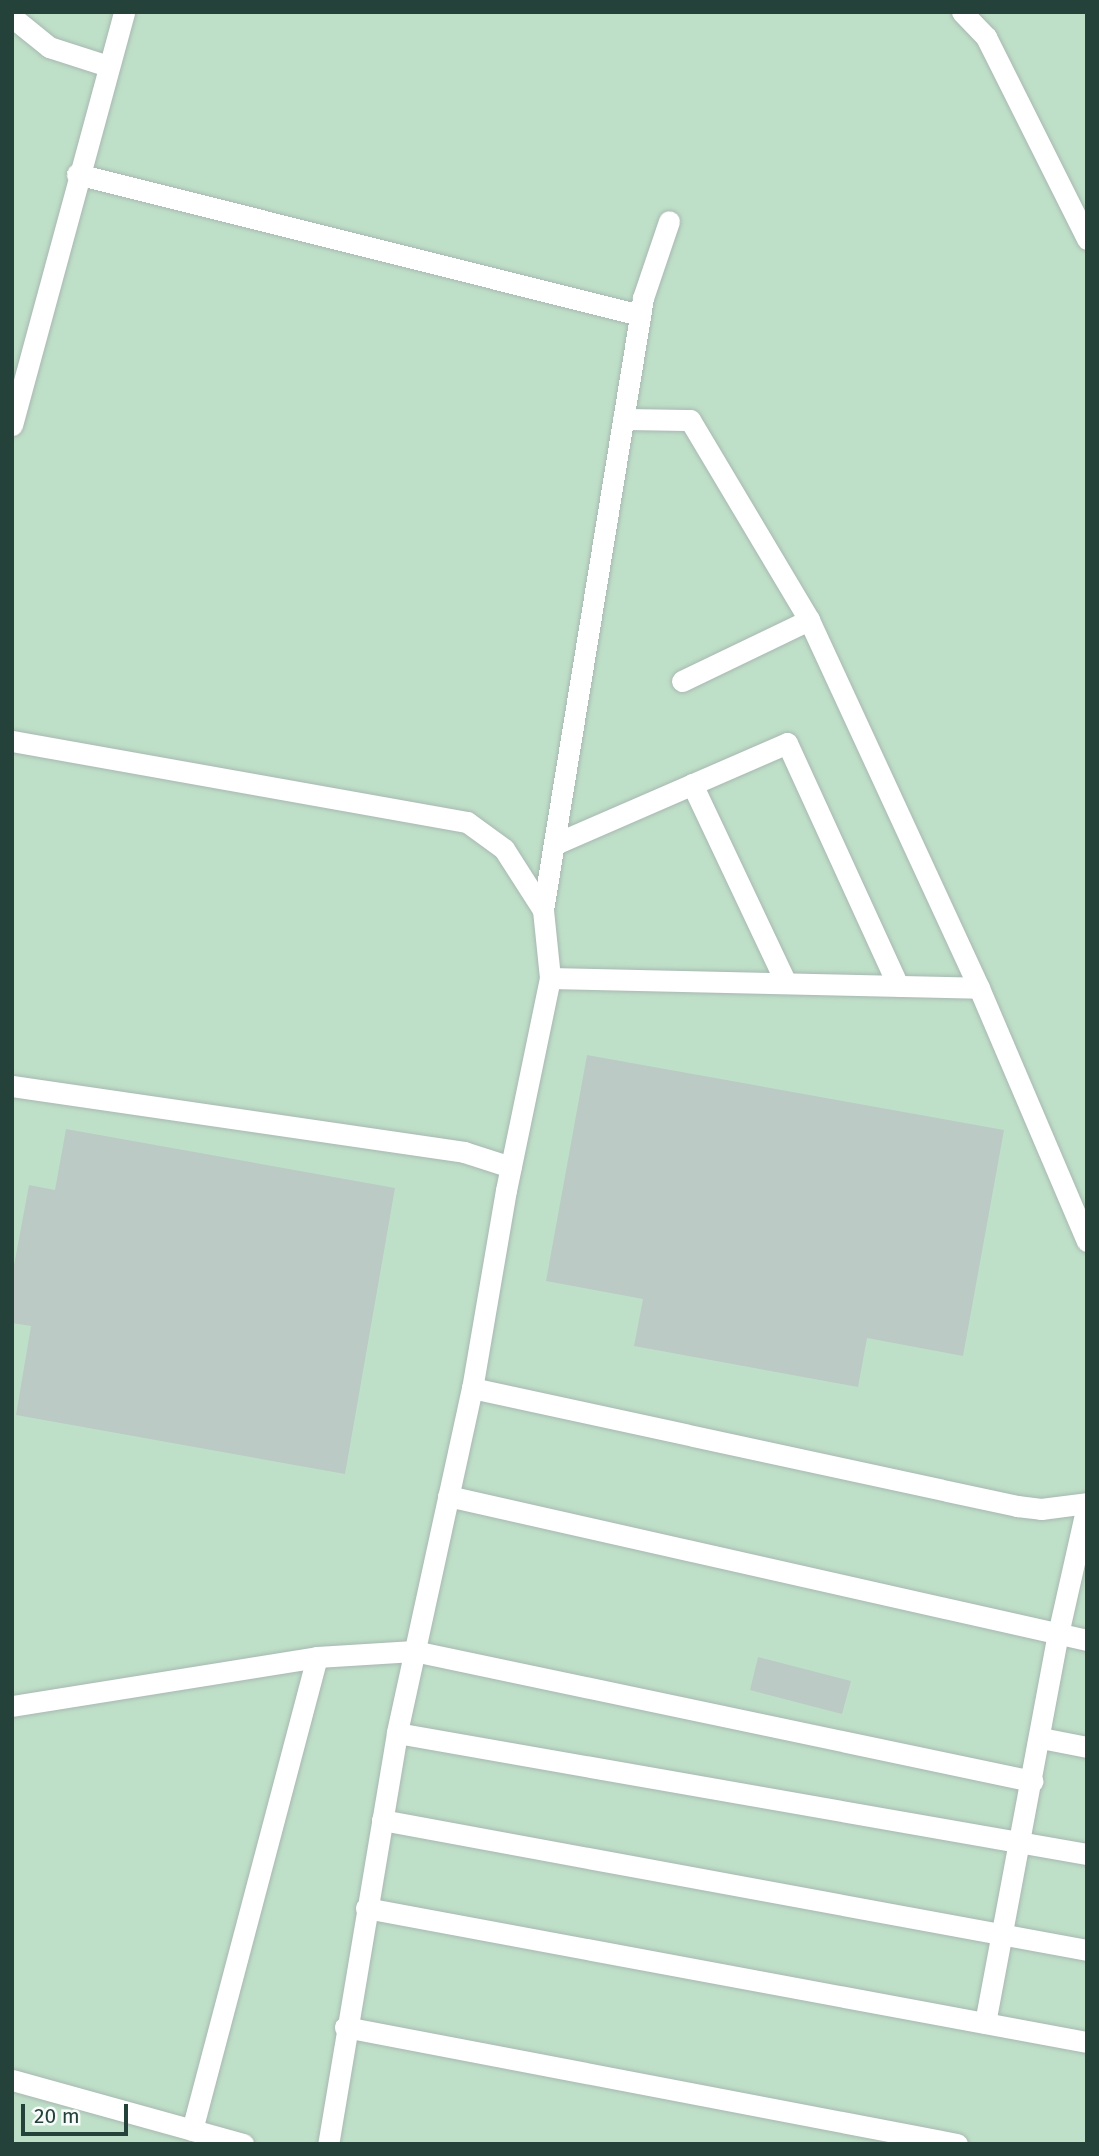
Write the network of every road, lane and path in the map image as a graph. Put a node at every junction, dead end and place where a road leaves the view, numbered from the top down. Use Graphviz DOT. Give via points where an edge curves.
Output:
graph roads {
  1 [pos="124,12"];
  2 [pos="962,12"];
  3 [pos="12,17"];
  4 [pos="108,66"];
  5 [pos="77,174"];
  6 [pos="669,221"];
  7 [pos="1087,239"];
  8 [pos="640,315"];
  9 [pos="623,419"];
  10 [pos="12,425"];
  11 [pos="809,620"];
  12 [pos="682,681"];
  13 [pos="12,741"];
  14 [pos="692,784"];
  15 [pos="555,844"];
  16 [pos="542,909"];
  17 [pos="551,978"];
  18 [pos="786,983"];
  19 [pos="898,986"];
  20 [pos="979,988"];
  21 [pos="12,1086"];
  22 [pos="511,1167"];
  23 [pos="1087,1241"];
  24 [pos="472,1388"];
  25 [pos="448,1496"];
  26 [pos="1087,1504"];
  27 [pos="1082,1544"];
  28 [pos="1058,1634"];
  29 [pos="1087,1640"];
  30 [pos="414,1651"];
  31 [pos="317,1657"];
  32 [pos="12,1706"];
  33 [pos="397,1733"];
  34 [pos="1041,1738"];
  35 [pos="1087,1747"];
  36 [pos="1032,1781"];
  37 [pos="382,1820"];
  38 [pos="1020,1842"];
  39 [pos="1087,1854"];
  40 [pos="366,1908"];
  41 [pos="1002,1935"];
  42 [pos="1087,1950"];
  43 [pos="985,2023"];
  44 [pos="345,2027"];
  45 [pos="1087,2042"];
  46 [pos="12,2080"];
  47 [pos="192,2130"];
  48 [pos="243,2144"];
  49 [pos="328,2144"];
  50 [pos="957,2144"];
  1 -- 4 [label="street"];
  2 -- 7 [label="street" via="986,37"];
  3 -- 4 [label="street" via="49,47"];
  4 -- 5 [label="street"];
  5 -- 8 [label="street"];
  5 -- 10 [label="street"];
  6 -- 8 [label="street"];
  8 -- 9 [label="street"];
  9 -- 11 [label="street" via="690,420"];
  9 -- 15 [label="street"];
  11 -- 12 [label="street"];
  11 -- 20 [label="street"];
  13 -- 16 [label="street" via="467,822 504,849"];
  14 -- 15 [label="street"];
  14 -- 18 [label="street"];
  14 -- 19 [label="street" via="786,743"];
  15 -- 16 [label="street"];
  16 -- 17 [label="street"];
  17 -- 18 [label="street"];
  17 -- 22 [label="street"];
  18 -- 19 [label="street"];
  19 -- 20 [label="street"];
  20 -- 23 [label="street"];
  21 -- 22 [label="street" via="464,1152"];
  22 -- 24 [label="street"];
  24 -- 25 [label="street"];
  24 -- 26 [label="street" via="1017,1506 1041,1509"];
  25 -- 28 [label="street"];
  25 -- 30 [label="street"];
  26 -- 27 [label="street"];
  27 -- 28 [label="street"];
  28 -- 29 [label="street"];
  28 -- 34 [label="street"];
  30 -- 31 [label="street"];
  30 -- 33 [label="street"];
  30 -- 36 [label="street"];
  31 -- 32 [label="street"];
  31 -- 47 [label="street"];
  33 -- 37 [label="street"];
  33 -- 38 [label="street"];
  34 -- 35 [label="street"];
  34 -- 36 [label="street"];
  36 -- 38 [label="street"];
  37 -- 40 [label="street"];
  37 -- 41 [label="street"];
  38 -- 39 [label="street"];
  38 -- 41 [label="street"];
  40 -- 43 [label="street"];
  40 -- 44 [label="street"];
  41 -- 42 [label="street"];
  41 -- 43 [label="street"];
  43 -- 45 [label="street"];
  44 -- 49 [label="street"];
  44 -- 50 [label="street"];
  46 -- 47 [label="street"];
  47 -- 48 [label="street"];
}
